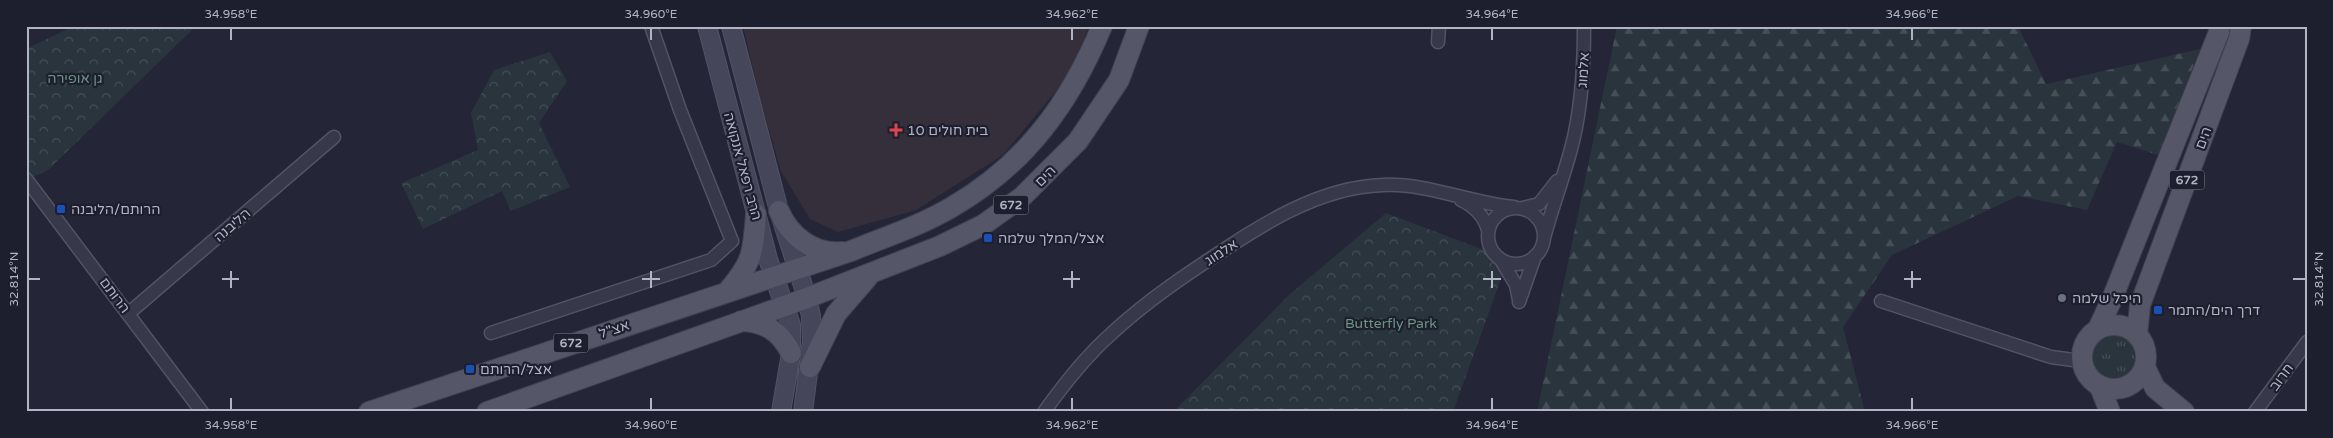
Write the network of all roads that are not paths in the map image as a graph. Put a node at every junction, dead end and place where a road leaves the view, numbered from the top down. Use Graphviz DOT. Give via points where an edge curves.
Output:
graph roads {
  1 [pos="651,26"];
  2 [pos="707,26"];
  3 [pos="731,26"];
  4 [pos="1102,26"];
  5 [pos="1139,26"];
  6 [pos="1439,26"];
  7 [pos="1584,26"];
  8 [pos="2219,26"];
  9 [pos="2241,26"];
  10 [pos="1438,42"];
  11 [pos="334,137"];
  12 [pos="1564,171"];
  13 [pos="26,179"];
  14 [pos="1445,193"];
  15 [pos="1518,208"];
  16 [pos="778,211"];
  17 [pos="756,214"];
  18 [pos="1488,230"];
  19 [pos="1544,238"];
  20 [pos="851,250"];
  21 [pos="1535,256"];
  22 [pos="1501,260"];
  23 [pos="797,268"];
  24 [pos="871,274"];
  25 [pos="774,276"];
  26 [pos="727,293"];
  27 [pos="807,298"];
  28 [pos="1880,301"];
  29 [pos="785,305"];
  30 [pos="129,314"];
  31 [pos="739,322"];
  32 [pos="2098,329"];
  33 [pos="491,333"];
  34 [pos="2137,335"];
  35 [pos="2307,342"];
  36 [pos="791,353"];
  37 [pos="2081,360"];
  38 [pos="810,367"];
  39 [pos="2144,368"];
  40 [pos="2100,387"];
  41 [pos="202,412"];
  42 [pos="368,412"];
  43 [pos="487,412"];
  44 [pos="781,412"];
  45 [pos="803,412"];
  46 [pos="1044,412"];
  47 [pos="2110,412"];
  48 [pos="2184,412"];
  49 [pos="2255,412"];
  1 -- 33 [label="street" via="732,241 711,260"];
  2 -- 17 [label="street, הרב רפאל אנקואה"];
  3 -- 16 [label="street, הרב רפאל אנקואה"];
  4 -- 20 [label="main road, 672" via="1086,66 1057,113 1034,141 978,190 952,207 918,225"];
  5 -- 24 [label="main road, הים / 672" via="1119,80 1078,141 1046,176 984,225"];
  6 -- 10 [label="street"];
  7 -- 12 [label="street, אלמוג" via="1582,88"];
  8 -- 32 [label="main road, הים / 672"];
  9 -- 34 [label="main road, הים / 672" via="2239,39 2140,305"];
  11 -- 30 [label="street, הליבנה"];
  12 -- 15 [label="street, אלמוג" via="1539,204"];
  12 -- 19 [label="street, אלמוג"];
  13 -- 30 [label="street, הרותם"];
  14 -- 15 [label="street, אלמוג"];
  14 -- 18 [label="street, אלמוג" via="1481,214"];
  14 -- 46 [label="street, אלמוג" via="1400,184 1358,188 1306,203 1271,220 1143,306 1073,374"];
  15 -- 18 [label="street" via="1496,215"];
  15 -- 19 [label="street" via="1532,213 1539,220"];
  16 -- 20 [label="main road" via="792,233 808,244 833,252"];
  16 -- 23 [label="street, הרב רפאל אנקואה"];
  17 -- 25 [label="street, הרב רפאל אנקואה"];
  17 -- 26 [label="main road" via="749,264"];
  18 -- 22 [label="street" via="1490,247"];
  19 -- 21 [label="street"];
  20 -- 23 [label="main road, 672"];
  21 -- 22 [label="street" via="1518,264"];
  21 -- 22 [label="street" via="1519,302 1511,273"];
  23 -- 25 [label="main road, 672"];
  23 -- 27 [label="street, הרב רפאל אנקואה"];
  24 -- 27 [label="main road, הים / 672"];
  24 -- 38 [label="main road" via="836,314"];
  25 -- 26 [label="main road, אצ\"ל / 672"];
  25 -- 29 [label="street, הרב רפאל אנקואה"];
  26 -- 42 [label="main road, אצ\"ל / 672"];
  27 -- 29 [label="main road, 672"];
  27 -- 38 [label="street, הרב רפאל אנקואה" via="812,326"];
  28 -- 37 [label="street" via="2051,357"];
  29 -- 31 [label="main road, 672"];
  29 -- 36 [label="street, הרב רפאל אנקואה" via="791,325"];
  30 -- 41 [label="street, הרותם"];
  31 -- 36 [label="main road" via="773,329"];
  31 -- 43 [label="main road, 672"];
  32 -- 34 [label="main road" via="2114,325"];
  32 -- 37 [label="main road, 672" via="2085,342"];
  34 -- 39 [label="main road, 672" via="2145,350"];
  35 -- 49 [label="street, חרוב"];
  36 -- 44 [label="street, הרב רפאל אנקואה"];
  37 -- 40 [label="main road" via="2087,376"];
  38 -- 45 [label="street, הרב רפאל אנקואה"];
  39 -- 40 [label="main road" via="2140,376 2126,387 2117,390"];
  39 -- 48 [label="main road, 672" via="2156,388"];
  40 -- 47 [label="main road"];
}
